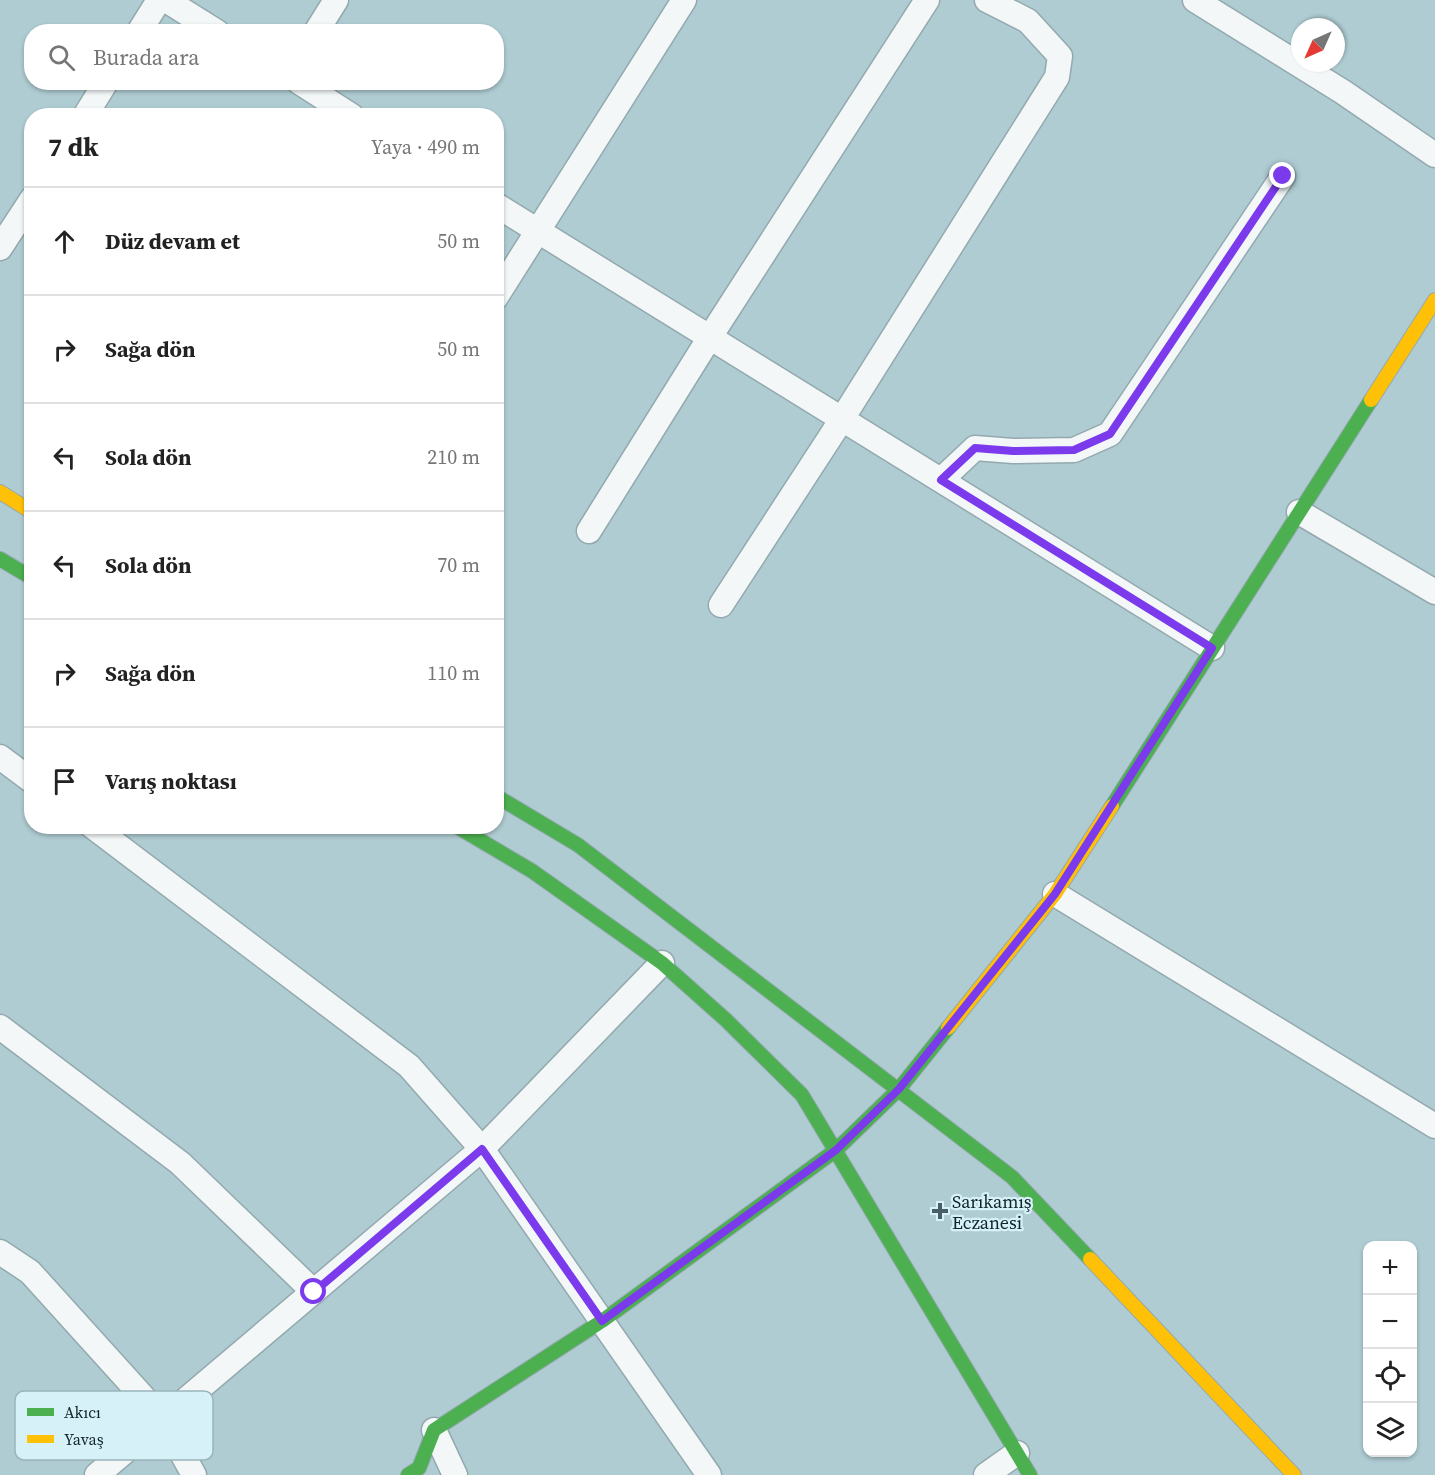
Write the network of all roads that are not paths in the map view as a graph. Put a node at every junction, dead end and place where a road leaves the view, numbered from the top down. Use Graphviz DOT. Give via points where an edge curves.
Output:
graph roads {
  1 [pos="336,0"];
  2 [pos="684,0"];
  3 [pos="927,0"];
  4 [pos="987,0"];
  5 [pos="1196,0"];
  6 [pos="172,2"];
  7 [pos="148,24"];
  8 [pos="205,24"];
  9 [pos="321,24"];
  10 [pos="101,90"];
  11 [pos="311,90"];
  12 [pos="90,108"];
  13 [pos="340,108"];
  14 [pos="1435,155"];
  15 [pos="1283,176"];
  16 [pos="504,210"];
  17 [pos="24,211"];
  18 [pos="538,230"];
  19 [pos="0,248"];
  20 [pos="504,284"];
  21 [pos="1435,300"];
  22 [pos="710,337"];
  23 [pos="842,419"];
  24 [pos="941,480"];
  25 [pos="0,492"];
  26 [pos="24,507"];
  27 [pos="1299,512"];
  28 [pos="589,531"];
  29 [pos="0,559"];
  30 [pos="24,573"];
  31 [pos="1435,592"];
  32 [pos="721,605"];
  33 [pos="1212,648"];
  34 [pos="0,757"];
  35 [pos="24,775"];
  36 [pos="504,801"];
  37 [pos="103,834"];
  38 [pos="470,834"];
  39 [pos="1055,894"];
  40 [pos="662,963"];
  41 [pos="0,1027"];
  42 [pos="899,1089"];
  43 [pos="1435,1126"];
  44 [pos="482,1149"];
  45 [pos="836,1150"];
  46 [pos="0,1252"];
  47 [pos="314,1292"];
  48 [pos="602,1321"];
  49 [pos="138,1391"];
  50 [pos="197,1391"];
  51 [pos="434,1430"];
  52 [pos="1017,1453"];
  53 [pos="115,1460"];
  54 [pos="186,1460"];
  55 [pos="97,1475"];
  56 [pos="194,1475"];
  57 [pos="408,1475"];
  58 [pos="455,1475"];
  59 [pos="709,1475"];
  60 [pos="986,1475"];
  61 [pos="1030,1475"];
  62 [pos="1294,1475"];
  1 -- 9 [label="street"];
  2 -- 18 [label="street"];
  3 -- 22 [label="street"];
  4 -- 23 [label="street" via="1028,21 1060,56 1057,77"];
  5 -- 14 [label="street"];
  6 -- 7 [label="street"];
  6 -- 8 [label="street"];
  10 -- 12 [label="street"];
  11 -- 13 [label="street"];
  15 -- 24 [label="street" via="1110,434 1074,450 975,448"];
  16 -- 18 [label="street"];
  17 -- 19 [label="street"];
  18 -- 20 [label="street"];
  18 -- 22 [label="street"];
  21 -- 27 [label="main road"];
  22 -- 23 [label="street"];
  22 -- 28 [label="street"];
  23 -- 24 [label="street"];
  23 -- 32 [label="street"];
  24 -- 33 [label="street"];
  25 -- 26 [label="main road"];
  27 -- 31 [label="street"];
  27 -- 33 [label="main road"];
  29 -- 30 [label="main road"];
  33 -- 39 [label="main road"];
  34 -- 35 [label="street"];
  36 -- 42 [label="main road" via="578,845"];
  37 -- 44 [label="street" via="409,1066"];
  38 -- 40 [label="main road" via="532,871"];
  39 -- 42 [label="main road"];
  39 -- 43 [label="street"];
  40 -- 44 [label="street"];
  40 -- 45 [label="main road" via="802,1095"];
  41 -- 47 [label="street" via="180,1163"];
  42 -- 45 [label="main road"];
  42 -- 62 [label="main road" via="1012,1177"];
  44 -- 47 [label="street"];
  44 -- 48 [label="street"];
  45 -- 48 [label="main road"];
  45 -- 52 [label="main road"];
  46 -- 49 [label="street" via="30,1272"];
  47 -- 50 [label="street"];
  48 -- 51 [label="main road"];
  48 -- 59 [label="street"];
  51 -- 57 [label="main road" via="419,1468"];
  51 -- 58 [label="street"];
  52 -- 60 [label="street"];
  52 -- 61 [label="main road"];
  53 -- 55 [label="street"];
  54 -- 56 [label="street"];
}
